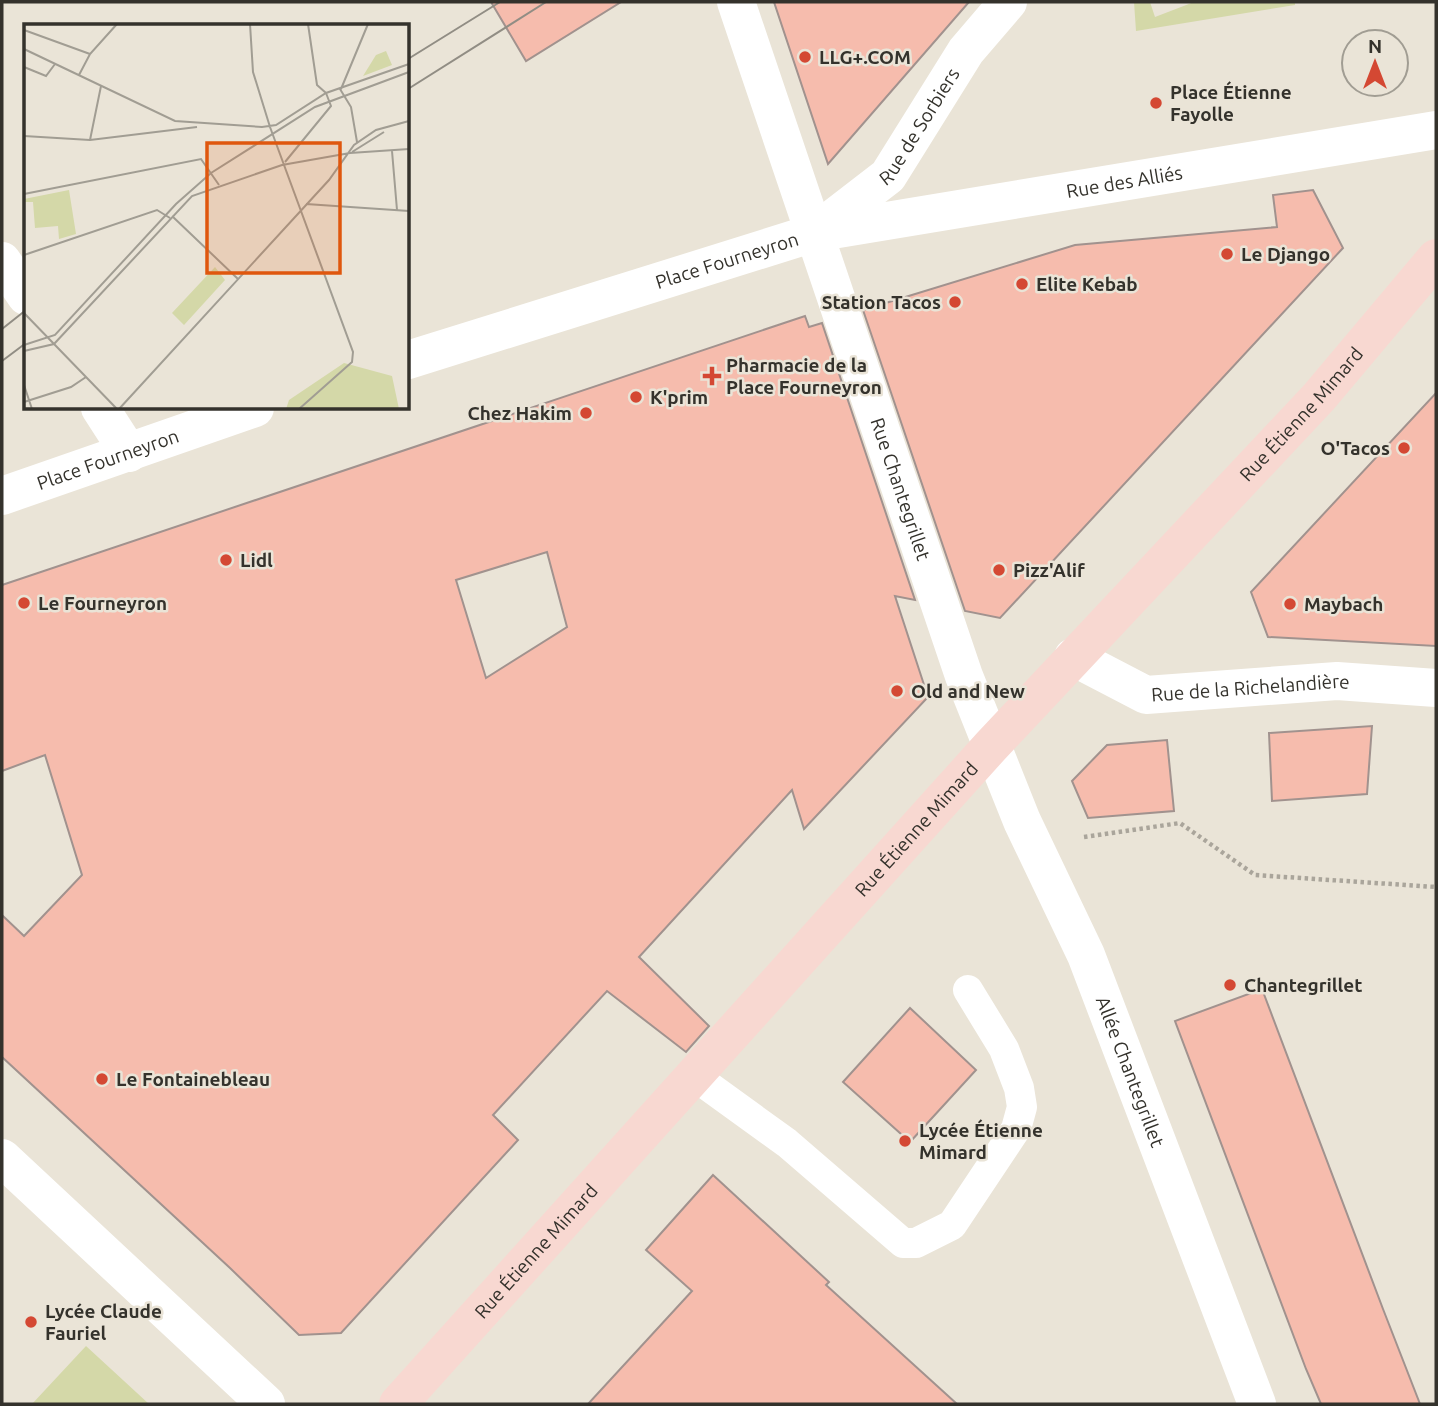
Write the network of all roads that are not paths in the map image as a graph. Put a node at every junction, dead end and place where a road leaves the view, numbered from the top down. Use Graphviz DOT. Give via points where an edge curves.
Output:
graph roads {
  1 [pos="736,2"];
  2 [pos="1008,2"];
  3 [pos="1436,130"];
  4 [pos="814,233"];
  5 [pos="1436,258"];
  6 [pos="2,261"];
  7 [pos="24,293"];
  8 [pos="410,359"];
  9 [pos="101,410"];
  10 [pos="249,410"];
  11 [pos="129,453"];
  12 [pos="2,496"];
  13 [pos="1073,657"];
  14 [pos="1436,688"];
  15 [pos="991,746"];
  16 [pos="968,990"];
  17 [pos="693,1075"];
  18 [pos="2,1158"];
  19 [pos="266,1404"];
  20 [pos="398,1404"];
  21 [pos="1257,1404"];
  1 -- 4 [label="street, Place Fourneyron"];
  2 -- 4 [label="street, Rue de Sorbiers" via="966,51 888,176"];
  3 -- 4 [label="street, Rue des Alliés"];
  4 -- 8 [label="street, Place Fourneyron"];
  4 -- 15 [label="street, Rue Chantegrillet"];
  5 -- 13 [label="main road, Rue Étienne Mimard" via="1318,397"];
  6 -- 7 [label="street"];
  9 -- 11 [label="street"];
  10 -- 11 [label="street, Place Fourneyron"];
  11 -- 12 [label="street, Place Fourneyron"];
  13 -- 14 [label="street, Rue de la Richelandière" via="1146,695 1337,681"];
  13 -- 15 [label="main road, Rue Étienne Mimard"];
  15 -- 17 [label="main road, Rue Étienne Mimard"];
  15 -- 21 [label="street, Allée Chantegrillet" via="1021,821 1086,955"];
  16 -- 17 [label="lane" via="1004,1049 1021,1107 1016,1129 952,1225 916,1243 903,1243 787,1143"];
  17 -- 20 [label="main road, Rue Étienne Mimard"];
  18 -- 19 [label="street"];
}
